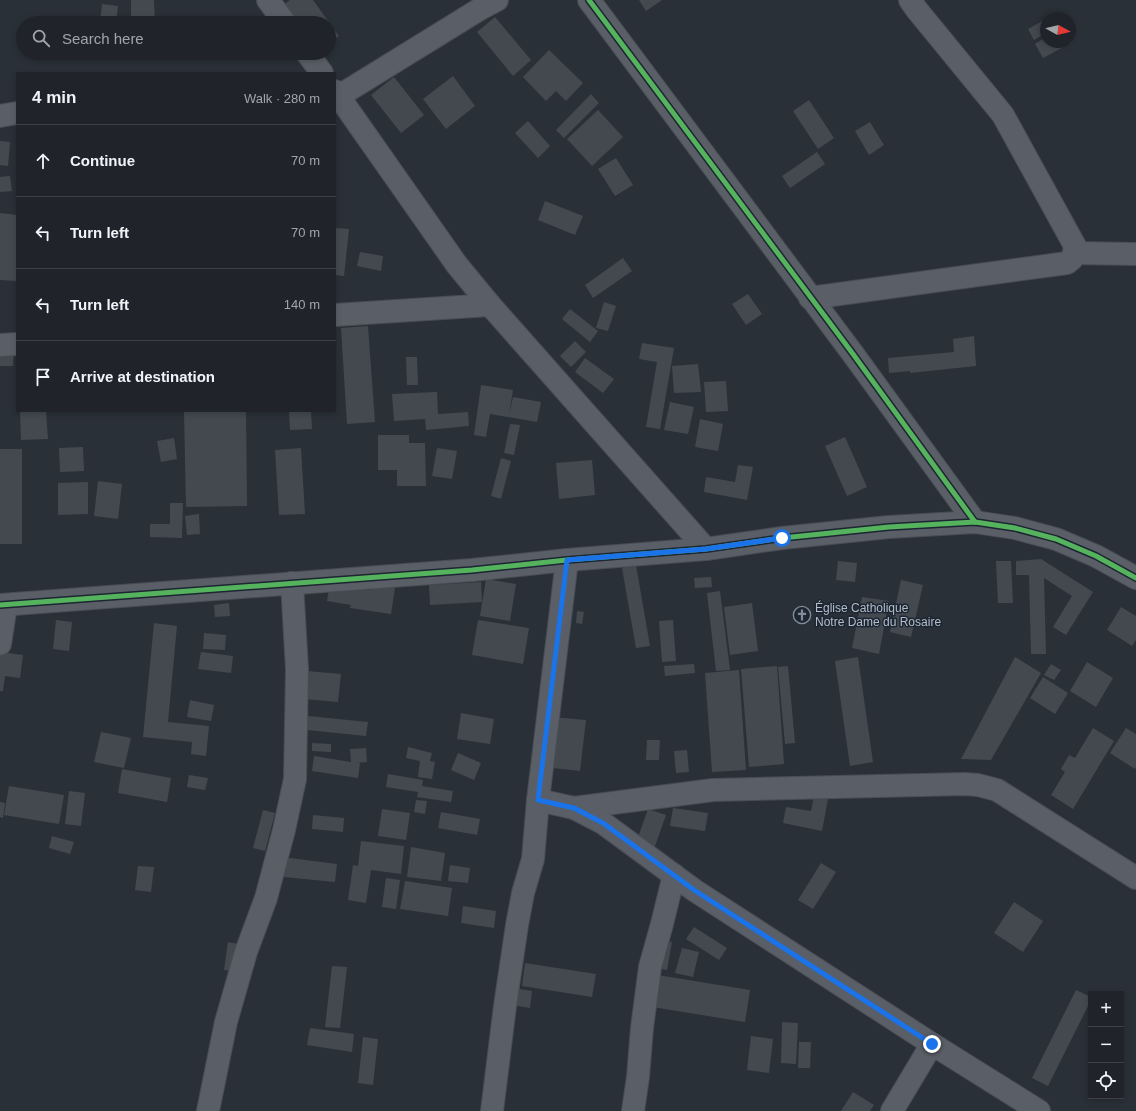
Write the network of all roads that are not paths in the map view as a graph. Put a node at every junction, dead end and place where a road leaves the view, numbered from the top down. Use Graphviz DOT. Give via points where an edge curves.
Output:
graph roads {
  1 [pos="268,0"];
  2 [pos="497,0"];
  3 [pos="590,0"];
  4 [pos="910,0"];
  5 [pos="280,16"];
  6 [pos="312,60"];
  7 [pos="321,72"];
  8 [pos="337,94"];
  9 [pos="16,113"];
  10 [pos="0,116"];
  11 [pos="1074,253"];
  12 [pos="1136,254"];
  13 [pos="810,298"];
  14 [pos="490,305"];
  15 [pos="336,315"];
  16 [pos="16,344"];
  17 [pos="0,345"];
  18 [pos="975,522"];
  19 [pos="706,549"];
  20 [pos="567,560"];
  21 [pos="1136,578"];
  22 [pos="292,583"];
  23 [pos="3,605"];
  24 [pos="0,644"];
  25 [pos="538,800"];
  26 [pos="574,808"];
  27 [pos="674,875"];
  28 [pos="1136,878"];
  29 [pos="932,1044"];
  30 [pos="208,1111"];
  31 [pos="492,1111"];
  32 [pos="633,1111"];
  33 [pos="892,1111"];
  34 [pos="1039,1111"];
  1 -- 5 [label="street"];
  2 -- 8 [label="street"];
  3 -- 13 [label="street"];
  4 -- 11 [label="street" via="1003,115 1075,246"];
  6 -- 7 [label="street"];
  8 -- 14 [label="street" via="457,265"];
  9 -- 10 [label="street"];
  11 -- 12 [label="street"];
  11 -- 13 [label="street" via="1073,258 1067,263"];
  13 -- 18 [label="street"];
  14 -- 15 [label="street"];
  14 -- 19 [label="street"];
  16 -- 17 [label="street"];
  18 -- 19 [label="street" via="866,529"];
  18 -- 21 [label="street" via="1015,528 1056,539 1096,556"];
  19 -- 20 [label="street"];
  20 -- 22 [label="street" via="472,570"];
  20 -- 25 [label="street"];
  22 -- 23 [label="street"];
  22 -- 30 [label="street" via="297,669 295,779 266,898 246,952 226,1022"];
  23 -- 24 [label="street"];
  25 -- 26 [label="street"];
  25 -- 31 [label="street" via="533,859 517,925"];
  26 -- 27 [label="street" via="603,823"];
  26 -- 28 [label="street" via="714,790 978,785 997,790"];
  27 -- 29 [label="street"];
  27 -- 32 [label="street" via="650,967"];
  29 -- 33 [label="street"];
  29 -- 34 [label="street"];
}
